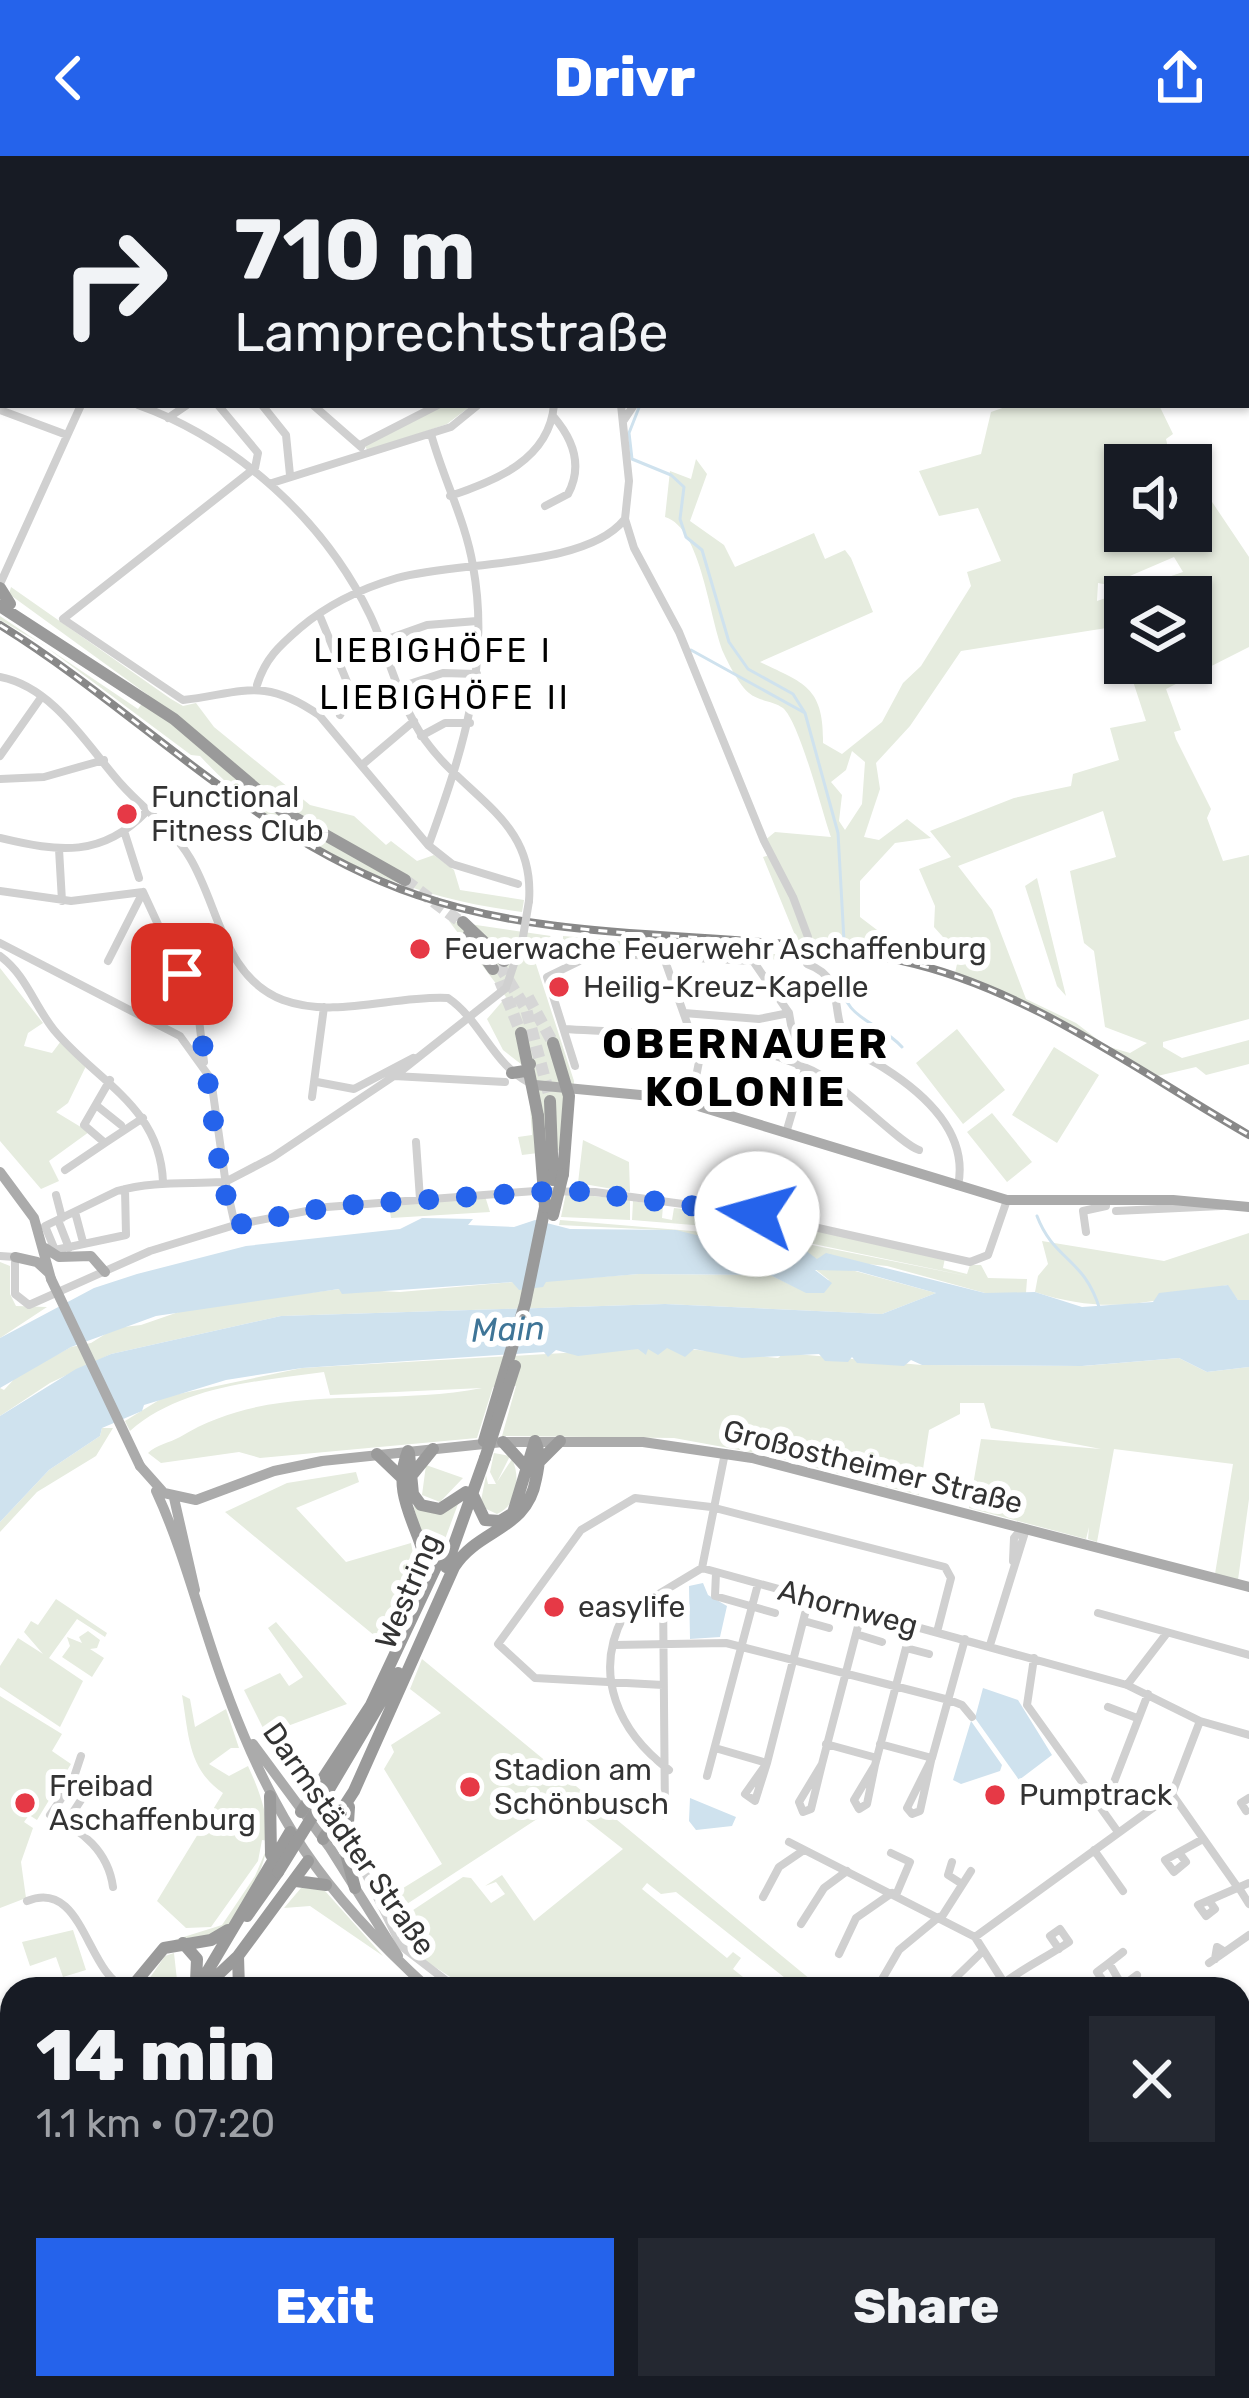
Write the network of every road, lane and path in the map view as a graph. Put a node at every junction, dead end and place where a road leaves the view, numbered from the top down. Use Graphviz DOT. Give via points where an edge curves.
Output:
graph roads {
  1 [pos="80,408"];
  2 [pos="145,408"];
  3 [pos="183,408"];
  4 [pos="221,408"];
  5 [pos="264,408"];
  6 [pos="316,408"];
  7 [pos="433,408"];
  8 [pos="475,408"];
  9 [pos="621,408"];
  10 [pos="633,408"];
  11 [pos="0,410"];
  12 [pos="553,410"];
  13 [pos="168,418"];
  14 [pos="623,421"];
  15 [pos="430,434"];
  16 [pos="67,436"];
  17 [pos="362,450"];
  18 [pos="255,468"];
  19 [pos="290,475"];
  20 [pos="272,483"];
  21 [pos="450,496"];
  22 [pos="545,506"];
  23 [pos="625,519"];
  24 [pos="473,564"];
  25 [pos="0,586"];
  26 [pos="358,593"];
  27 [pos="2,605"];
  28 [pos="319,614"];
  29 [pos="478,621"];
  30 [pos="382,641"];
  31 [pos="477,674"];
  32 [pos="0,677"];
  33 [pos="257,686"];
  34 [pos="400,686"];
  35 [pos="40,699"];
  36 [pos="340,715"];
  37 [pos="414,721"];
  38 [pos="172,722"];
  39 [pos="470,723"];
  40 [pos="422,736"];
  41 [pos="0,755"];
  42 [pos="104,760"];
  43 [pos="362,765"];
  44 [pos="453,776"];
  45 [pos="0,779"];
  46 [pos="147,812"];
  47 [pos="125,834"];
  48 [pos="0,838"];
  49 [pos="428,845"];
  50 [pos="59,849"];
  51 [pos="139,878"];
  52 [pos="405,880"];
  53 [pos="518,884"];
  54 [pos="0,891"];
  55 [pos="143,892"];
  56 [pos="62,901"];
  57 [pos="462,923"];
  58 [pos="0,943"];
  59 [pos="0,956"];
  60 [pos="235,957"];
  61 [pos="664,958"];
  62 [pos="108,961"];
  63 [pos="499,965"];
  64 [pos="182,974"];
  65 [pos="674,987"];
  66 [pos="767,987"];
  67 [pos="324,1006"];
  68 [pos="684,1013"];
  69 [pos="789,1013"];
  70 [pos="470,1017"];
  71 [pos="564,1029"];
  72 [pos="521,1033"];
  73 [pos="692,1037"];
  74 [pos="704,1041"];
  75 [pos="553,1043"];
  76 [pos="420,1056"];
  77 [pos="204,1062"];
  78 [pos="574,1066"];
  79 [pos="802,1066"];
  80 [pos="530,1071"];
  81 [pos="394,1076"];
  82 [pos="509,1077"];
  83 [pos="110,1080"];
  84 [pos="317,1082"];
  85 [pos="312,1096"];
  86 [pos="569,1101"];
  87 [pos="691,1103"];
  88 [pos="96,1105"];
  89 [pos="546,1110"];
  90 [pos="143,1118"];
  91 [pos="121,1126"];
  92 [pos="786,1133"];
  93 [pos="416,1142"];
  94 [pos="105,1143"];
  95 [pos="919,1150"];
  96 [pos="65,1170"];
  97 [pos="0,1172"];
  98 [pos="226,1181"];
  99 [pos="163,1182"];
  100 [pos="957,1187"];
  101 [pos="125,1189"];
  102 [pos="56,1195"];
  103 [pos="420,1199"];
  104 [pos="1007,1200"];
  105 [pos="1106,1200"];
  106 [pos="1222,1204"];
  107 [pos="1249,1208"];
  108 [pos="549,1211"];
  109 [pos="1116,1211"];
  110 [pos="75,1212"];
  111 [pos="60,1219"];
  112 [pos="235,1225"];
  113 [pos="1086,1232"];
  114 [pos="43,1236"];
  115 [pos="83,1242"];
  116 [pos="68,1253"];
  117 [pos="0,1256"];
  118 [pos="15,1257"];
  119 [pos="102,1273"];
  120 [pos="51,1277"];
  121 [pos="536,1441"];
  122 [pos="560,1441"];
  123 [pos="503,1442"];
  124 [pos="701,1449"];
  125 [pos="433,1450"];
  126 [pos="408,1451"];
  127 [pos="725,1453"];
  128 [pos="377,1454"];
  129 [pos="482,1458"];
  130 [pos="532,1464"];
  131 [pos="406,1477"];
  132 [pos="717,1478"];
  133 [pos="150,1481"];
  134 [pos="470,1493"];
  135 [pos="174,1498"];
  136 [pos="196,1500"];
  137 [pos="711,1507"];
  138 [pos="182,1519"];
  139 [pos="999,1523"];
  140 [pos="1024,1529"];
  141 [pos="1013,1542"];
  142 [pos="1013,1562"];
  143 [pos="702,1568"];
  144 [pos="716,1574"];
  145 [pos="758,1584"];
  146 [pos="1249,1587"];
  147 [pos="433,1590"];
  148 [pos="663,1590"];
  149 [pos="809,1598"];
  150 [pos="196,1600"];
  151 [pos="752,1607"];
  152 [pos="434,1609"];
  153 [pos="862,1612"];
  154 [pos="776,1613"];
  155 [pos="1098,1613"];
  156 [pos="804,1621"];
  157 [pos="912,1625"];
  158 [pos="829,1628"];
  159 [pos="937,1632"];
  160 [pos="1167,1633"];
  161 [pos="856,1634"];
  162 [pos="965,1639"];
  163 [pos="882,1642"];
  164 [pos="663,1644"];
  165 [pos="614,1645"];
  166 [pos="990,1645"];
  167 [pos="742,1646"];
  168 [pos="906,1648"];
  169 [pos="929,1654"];
  170 [pos="1249,1654"];
  171 [pos="1034,1658"];
  172 [pos="793,1660"];
  173 [pos="846,1672"];
  174 [pos="608,1684"];
  175 [pos="663,1685"];
  176 [pos="1126,1685"];
  177 [pos="897,1687"];
  178 [pos="1148,1694"];
  179 [pos="949,1700"];
  180 [pos="370,1705"];
  181 [pos="1108,1707"];
  182 [pos="972,1717"];
  183 [pos="1137,1718"];
  184 [pos="1200,1721"];
  185 [pos="240,1724"];
  186 [pos="1249,1735"];
  187 [pos="359,1736"];
  188 [pos="826,1744"];
  189 [pos="880,1744"];
  190 [pos="715,1748"];
  191 [pos="81,1756"];
  192 [pos="932,1760"];
  193 [pos="876,1761"];
  194 [pos="822,1764"];
  195 [pos="667,1769"];
  196 [pos="707,1776"];
  197 [pos="354,1791"];
  198 [pos="1172,1794"];
  199 [pos="270,1796"];
  200 [pos="1092,1797"];
  201 [pos="1249,1798"];
  202 [pos="81,1800"];
  203 [pos="301,1804"];
  204 [pos="1249,1810"];
  205 [pos="664,1816"];
  206 [pos="66,1823"];
  207 [pos="290,1832"];
  208 [pos="1118,1832"];
  209 [pos="318,1833"];
  210 [pos="1203,1839"];
  211 [pos="789,1842"];
  212 [pos="804,1850"];
  213 [pos="1094,1850"];
  214 [pos="891,1852"];
  215 [pos="1180,1854"];
  216 [pos="358,1859"];
  217 [pos="308,1861"];
  218 [pos="952,1862"];
  219 [pos="274,1868"];
  220 [pos="848,1871"];
  221 [pos="971,1871"];
  222 [pos="296,1881"];
  223 [pos="962,1884"];
  224 [pos="326,1885"];
  225 [pos="1241,1885"];
  226 [pos="113,1887"];
  227 [pos="355,1888"];
  228 [pos="897,1891"];
  229 [pos="1124,1891"];
  230 [pos="763,1898"];
  231 [pos="27,1901"];
  232 [pos="1210,1902"];
  233 [pos="1249,1904"];
  234 [pos="940,1917"];
  235 [pos="232,1924"];
  236 [pos="801,1924"];
  237 [pos="1249,1935"];
  238 [pos="975,1937"];
  239 [pos="182,1942"];
  240 [pos="1059,1949"];
  241 [pos="983,1951"];
  242 [pos="1123,1952"];
  243 [pos="839,1954"];
  244 [pos="238,1956"];
  245 [pos="1212,1961"];
  246 [pos="1109,1963"];
  247 [pos="1137,1975"];
  248 [pos="111,1977"];
  249 [pos="138,1977"];
  250 [pos="200,1977"];
  251 [pos="205,1977"];
  252 [pos="206,1977"];
  253 [pos="211,1977"];
  254 [pos="239,1977"];
  255 [pos="416,1977"];
  256 [pos="418,1977"];
  257 [pos="439,1977"];
  258 [pos="884,1977"];
  259 [pos="956,1977"];
  260 [pos="1000,1977"];
  261 [pos="1019,1977"];
  262 [pos="1099,1977"];
  263 [pos="1118,1977"];
  264 [pos="1133,1977"];
  1 -- 16 [label="street"];
  2 -- 13 [label="street"];
  3 -- 13 [label="street"];
  4 -- 18 [label="street" via="259,453"];
  5 -- 19 [label="street" via="286,435"];
  6 -- 17 [label="street"];
  7 -- 17 [label="street"];
  8 -- 15 [label="street"];
  9 -- 14 [label="street"];
  10 -- 14 [label="street"];
  11 -- 16 [label="street"];
  12 -- 21 [label="street" via="539,442 512,471"];
  12 -- 22 [label="street" via="577,469 568,494"];
  13 -- 18 [label="street"];
  14 -- 23 [label="street"];
  15 -- 17 [label="street"];
  15 -- 21 [label="street"];
  16 -- 25 [label="street"];
  17 -- 19 [label="street"];
  18 -- 20 [label="street"];
  18 -- 33 [label="street" via="63,619 183,700"];
  19 -- 20 [label="street"];
  20 -- 26 [label="street"];
  21 -- 24 [label="street"];
  23 -- 24 [label="street" via="594,545"];
  23 -- 100 [label="street" via="793,897 808,937 807,964 838,989 851,1047 924,1097 953,1136 962,1160"];
  24 -- 26 [label="street"];
  24 -- 29 [label="street"];
  25 -- 27 [label="highway"];
  26 -- 28 [label="street"];
  26 -- 30 [label="street"];
  27 -- 38 [label="highway"];
  27 -- 38 [label="highway" via="124,679"];
  28 -- 33 [label="street" via="270,655"];
  28 -- 36 [label="street" via="352,694"];
  29 -- 30 [label="street" via="427,625"];
  29 -- 31 [label="street"];
  30 -- 34 [label="street"];
  31 -- 34 [label="street"];
  31 -- 39 [label="street"];
  32 -- 35 [label="street"];
  33 -- 43 [label="street" via="319,715"];
  34 -- 37 [label="street"];
  35 -- 41 [label="street"];
  35 -- 42 [label="street"];
  37 -- 40 [label="street"];
  37 -- 43 [label="street"];
  38 -- 52 [label="highway" via="319,834"];
  39 -- 40 [label="street" via="445,723"];
  39 -- 44 [label="street"];
  40 -- 44 [label="street"];
  42 -- 45 [label="street"];
  42 -- 46 [label="street"];
  43 -- 49 [label="street"];
  44 -- 49 [label="street"];
  44 -- 70 [label="street, bridge" via="512,827 529,866 512,981"];
  46 -- 47 [label="street"];
  46 -- 60 [label="street" via="192,860"];
  47 -- 50 [label="street"];
  47 -- 51 [label="street"];
  48 -- 50 [label="street"];
  49 -- 53 [label="street" via="452,864"];
  50 -- 56 [label="street"];
  54 -- 56 [label="street"];
  55 -- 56 [label="street"];
  55 -- 62 [label="street"];
  55 -- 64 [label="street"];
  57 -- 63 [label="highway"];
  58 -- 77 [label="street" via="154,1019"];
  59 -- 83 [label="street" via="62,1039"];
  60 -- 64 [label="street"];
  60 -- 67 [label="street" via="263,989"];
  61 -- 65 [label="street"];
  61 -- 66 [label="street" via="753,961"];
  61 -- 71 [label="street" via="596,952 548,974"];
  64 -- 77 [label="street" via="198,1011"];
  65 -- 66 [label="street"];
  65 -- 68 [label="street"];
  66 -- 69 [label="street"];
  67 -- 70 [label="street" via="448,998"];
  67 -- 84 [label="street"];
  68 -- 69 [label="street"];
  68 -- 73 [label="street"];
  69 -- 79 [label="street"];
  70 -- 76 [label="street"];
  70 -- 82 [label="street"];
  71 -- 73 [label="street"];
  71 -- 78 [label="street"];
  72 -- 80 [label="highway"];
  73 -- 74 [label="street"];
  74 -- 79 [label="street"];
  74 -- 87 [label="street"];
  75 -- 86 [label="highway"];
  76 -- 81 [label="street"];
  76 -- 84 [label="street" via="354,1089"];
  77 -- 98 [label="street"];
  79 -- 92 [label="street"];
  79 -- 95 [label="street"];
  80 -- 82 [label="highway"];
  80 -- 86 [label="main road"];
  80 -- 89 [label="highway"];
  81 -- 82 [label="street"];
  81 -- 98 [label="street"];
  83 -- 88 [label="street"];
  83 -- 90 [label="street"];
  84 -- 85 [label="street"];
  86 -- 87 [label="main road"];
  86 -- 108 [label="highway, bridge"];
  87 -- 92 [label="main road"];
  88 -- 91 [label="street"];
  88 -- 94 [label="street" via="84,1125"];
  89 -- 108 [label="highway, bridge"];
  89 -- 108 [label="highway, bridge" via="553,1130"];
  90 -- 94 [label="street"];
  90 -- 99 [label="street" via="162,1158"];
  92 -- 100 [label="main road"];
  93 -- 103 [label="street"];
  94 -- 96 [label="street"];
  97 -- 114 [label="main road"];
  98 -- 99 [label="street"];
  98 -- 112 [label="street"];
  99 -- 101 [label="street"];
  100 -- 104 [label="main road"];
  101 -- 110 [label="street"];
  101 -- 115 [label="street" via="126,1235"];
  102 -- 111 [label="street"];
  103 -- 104 [label="street" via="595,1192 795,1220 970,1262 988,1255"];
  103 -- 112 [label="street"];
  104 -- 105 [label="main road"];
  105 -- 106 [label="main road"];
  105 -- 113 [label="street" via="1083,1211"];
  106 -- 107 [label="main road"];
  106 -- 109 [label="street"];
  108 -- 129 [label="highway, bridge"];
  108 -- 129 [label="highway, bridge" via="542,1267"];
  110 -- 111 [label="street"];
  110 -- 115 [label="street"];
  111 -- 114 [label="street"];
  111 -- 116 [label="street"];
  112 -- 119 [label="street"];
  114 -- 116 [label="main road"];
  114 -- 116 [label="street"];
  114 -- 118 [label="main road"];
  114 -- 120 [label="main road, Großostheimer Straße"];
  115 -- 116 [label="street"];
  116 -- 119 [label="main road" via="96,1259"];
  116 -- 120 [label="main road"];
  117 -- 118 [label="street"];
  118 -- 119 [label="street" via="15,1294 25,1304"];
  118 -- 120 [label="main road" via="38,1262"];
  120 -- 133 [label="main road, Großostheimer Straße, bridge"];
  121 -- 122 [label="main road, Großostheimer Straße"];
  121 -- 123 [label="main road, Großostheimer Straße"];
  121 -- 130 [label="highway"];
  122 -- 124 [label="main road, Großostheimer Straße"];
  122 -- 130 [label="highway"];
  123 -- 125 [label="main road, Großostheimer Straße"];
  123 -- 130 [label="highway"];
  124 -- 127 [label="main road, Großostheimer Straße"];
  124 -- 132 [label="street" via="713,1457"];
  125 -- 126 [label="main road, Großostheimer Straße"];
  125 -- 131 [label="highway"];
  126 -- 128 [label="main road, Großostheimer Straße"];
  126 -- 131 [label="highway"];
  127 -- 132 [label="street"];
  127 -- 139 [label="main road, Großostheimer Straße"];
  128 -- 131 [label="highway"];
  128 -- 136 [label="main road, Großostheimer Straße" via="274,1471"];
  129 -- 134 [label="highway, Westring"];
  130 -- 134 [label="highway" via="507,1518 485,1520"];
  130 -- 152 [label="highway" via="525,1513 460,1558"];
  131 -- 134 [label="highway" via="428,1509"];
  131 -- 147 [label="highway" via="404,1508"];
  132 -- 137 [label="street"];
  133 -- 135 [label="main road, Großostheimer Straße"];
  133 -- 150 [label="main road, Darmstädter Straße"];
  134 -- 147 [label="highway, Westring"];
  135 -- 136 [label="main road, Großostheimer Straße"];
  135 -- 138 [label="main road, Darmstädter Straße"];
  136 -- 138 [label="main road"];
  137 -- 143 [label="street"];
  137 -- 159 [label="street" via="945,1567 951,1578"];
  137 -- 174 [label="street" via="635,1498 592,1520 501,1636 502,1652 535,1678"];
  138 -- 150 [label="main road, Darmstädter Straße"];
  139 -- 140 [label="main road, Großostheimer Straße"];
  139 -- 141 [label="street"];
  140 -- 141 [label="street"];
  140 -- 142 [label="street"];
  140 -- 146 [label="main road, Großostheimer Straße"];
  141 -- 142 [label="street"];
  142 -- 166 [label="street"];
  143 -- 144 [label="street, Ahornweg"];
  143 -- 148 [label="street"];
  144 -- 145 [label="street, Ahornweg"];
  144 -- 151 [label="street" via="715,1596"];
  145 -- 149 [label="street, Ahornweg"];
  145 -- 151 [label="street"];
  147 -- 152 [label="highway"];
  147 -- 180 [label="highway, Westring"];
  147 -- 187 [label="highway, Westring" via="402,1666"];
  148 -- 164 [label="street"];
  148 -- 165 [label="street" via="624,1615"];
  149 -- 153 [label="street, Ahornweg"];
  149 -- 156 [label="street"];
  150 -- 185 [label="main road, Darmstädter Straße"];
  151 -- 154 [label="street"];
  151 -- 167 [label="street"];
  152 -- 197 [label="highway"];
  153 -- 157 [label="street, Ahornweg"];
  153 -- 161 [label="street"];
  155 -- 160 [label="street"];
  156 -- 158 [label="street"];
  156 -- 172 [label="street"];
  157 -- 159 [label="street, Ahornweg"];
  157 -- 168 [label="street"];
  159 -- 162 [label="street, Ahornweg"];
  160 -- 170 [label="street"];
  160 -- 176 [label="street"];
  161 -- 163 [label="street"];
  161 -- 173 [label="street"];
  162 -- 166 [label="street, Ahornweg"];
  162 -- 179 [label="street"];
  164 -- 165 [label="street"];
  164 -- 167 [label="street"];
  164 -- 175 [label="street"];
  165 -- 174 [label="street"];
  166 -- 171 [label="street, Ahornweg"];
  167 -- 172 [label="street"];
  167 -- 190 [label="street"];
  168 -- 169 [label="street"];
  168 -- 177 [label="street"];
  171 -- 176 [label="street, Ahornweg"];
  171 -- 200 [label="street" via="1027,1705"];
  172 -- 173 [label="street"];
  172 -- 190 [label="street" via="767,1763"];
  173 -- 177 [label="street"];
  173 -- 188 [label="street"];
  174 -- 175 [label="street"];
  174 -- 195 [label="street" via="635,1740"];
  175 -- 195 [label="street"];
  176 -- 178 [label="street, Ahornweg"];
  177 -- 179 [label="street"];
  177 -- 189 [label="street"];
  178 -- 183 [label="street"];
  178 -- 184 [label="street, Ahornweg"];
  179 -- 182 [label="street"];
  179 -- 192 [label="street"];
  180 -- 187 [label="highway, Westring"];
  180 -- 203 [label="highway"];
  181 -- 183 [label="street"];
  183 -- 200 [label="street" via="1114,1782"];
  184 -- 186 [label="street, Ahornweg"];
  184 -- 198 [label="street"];
  185 -- 199 [label="main road, Darmstädter Straße"];
  185 -- 203 [label="main road, Darmstädter Straße"];
  187 -- 219 [label="highway, Westring, bridge"];
  188 -- 193 [label="street"];
  188 -- 194 [label="street"];
  189 -- 192 [label="street"];
  189 -- 193 [label="street"];
  190 -- 196 [label="street"];
  191 -- 206 [label="street" via="50,1816"];
  192 -- 192 [label="street" via="910,1799 913,1814 920,1811"];
  193 -- 193 [label="street" via="854,1800 859,1809 867,1804"];
  194 -- 194 [label="street" via="799,1802 802,1811 811,1809"];
  195 -- 205 [label="street"];
  197 -- 209 [label="highway"];
  197 -- 227 [label="highway" via="345,1840"];
  198 -- 208 [label="street"];
  198 -- 210 [label="street"];
  199 -- 207 [label="main road, Darmstädter Straße"];
  199 -- 219 [label="highway"];
  200 -- 208 [label="street"];
  201 -- 204 [label="street" via="1241,1803"];
  202 -- 206 [label="street"];
  203 -- 207 [label="main road"];
  203 -- 209 [label="main road, Darmstädter Straße"];
  206 -- 226 [label="street" via="109,1862"];
  207 -- 209 [label="main road"];
  207 -- 217 [label="main road, Darmstädter Straße"];
  207 -- 219 [label="highway"];
  208 -- 213 [label="street"];
  209 -- 217 [label="main road"];
  209 -- 227 [label="main road, Darmstädter Straße"];
  210 -- 215 [label="street"];
  210 -- 225 [label="street"];
  211 -- 212 [label="street"];
  212 -- 220 [label="street"];
  212 -- 230 [label="street" via="779,1867"];
  213 -- 229 [label="street"];
  213 -- 238 [label="street"];
  214 -- 228 [label="street" via="910,1862"];
  216 -- 257 [label="street" via="401,1946"];
  217 -- 222 [label="highway"];
  217 -- 224 [label="main road, Darmstädter Straße"];
  218 -- 223 [label="street" via="948,1875"];
  219 -- 235 [label="highway"];
  219 -- 252 [label="highway, Westring"];
  220 -- 228 [label="street"];
  220 -- 236 [label="street" via="824,1888"];
  221 -- 223 [label="street"];
  222 -- 224 [label="highway"];
  222 -- 244 [label="highway"];
  223 -- 234 [label="street"];
  224 -- 255 [label="main road, Darmstädter Straße"];
  225 -- 232 [label="street"];
  225 -- 233 [label="street"];
  227 -- 256 [label="main road, Darmstädter Straße"];
  228 -- 234 [label="street"];
  228 -- 243 [label="street" via="856,1918"];
  231 -- 248 [label="street" via="54,1900 80,1919 99,1969"];
  234 -- 238 [label="street"];
  234 -- 258 [label="street" via="899,1950"];
  235 -- 239 [label="highway" via="211,1940"];
  235 -- 251 [label="highway"];
  237 -- 245 [label="street"];
  238 -- 241 [label="street"];
  239 -- 249 [label="highway" via="158,1952"];
  239 -- 250 [label="highway"];
  240 -- 261 [label="street"];
  241 -- 259 [label="street"];
  241 -- 260 [label="street"];
  242 -- 246 [label="street"];
  244 -- 253 [label="highway"];
  244 -- 254 [label="highway"];
  246 -- 262 [label="street"];
  246 -- 263 [label="street"];
  247 -- 264 [label="street"];
}
